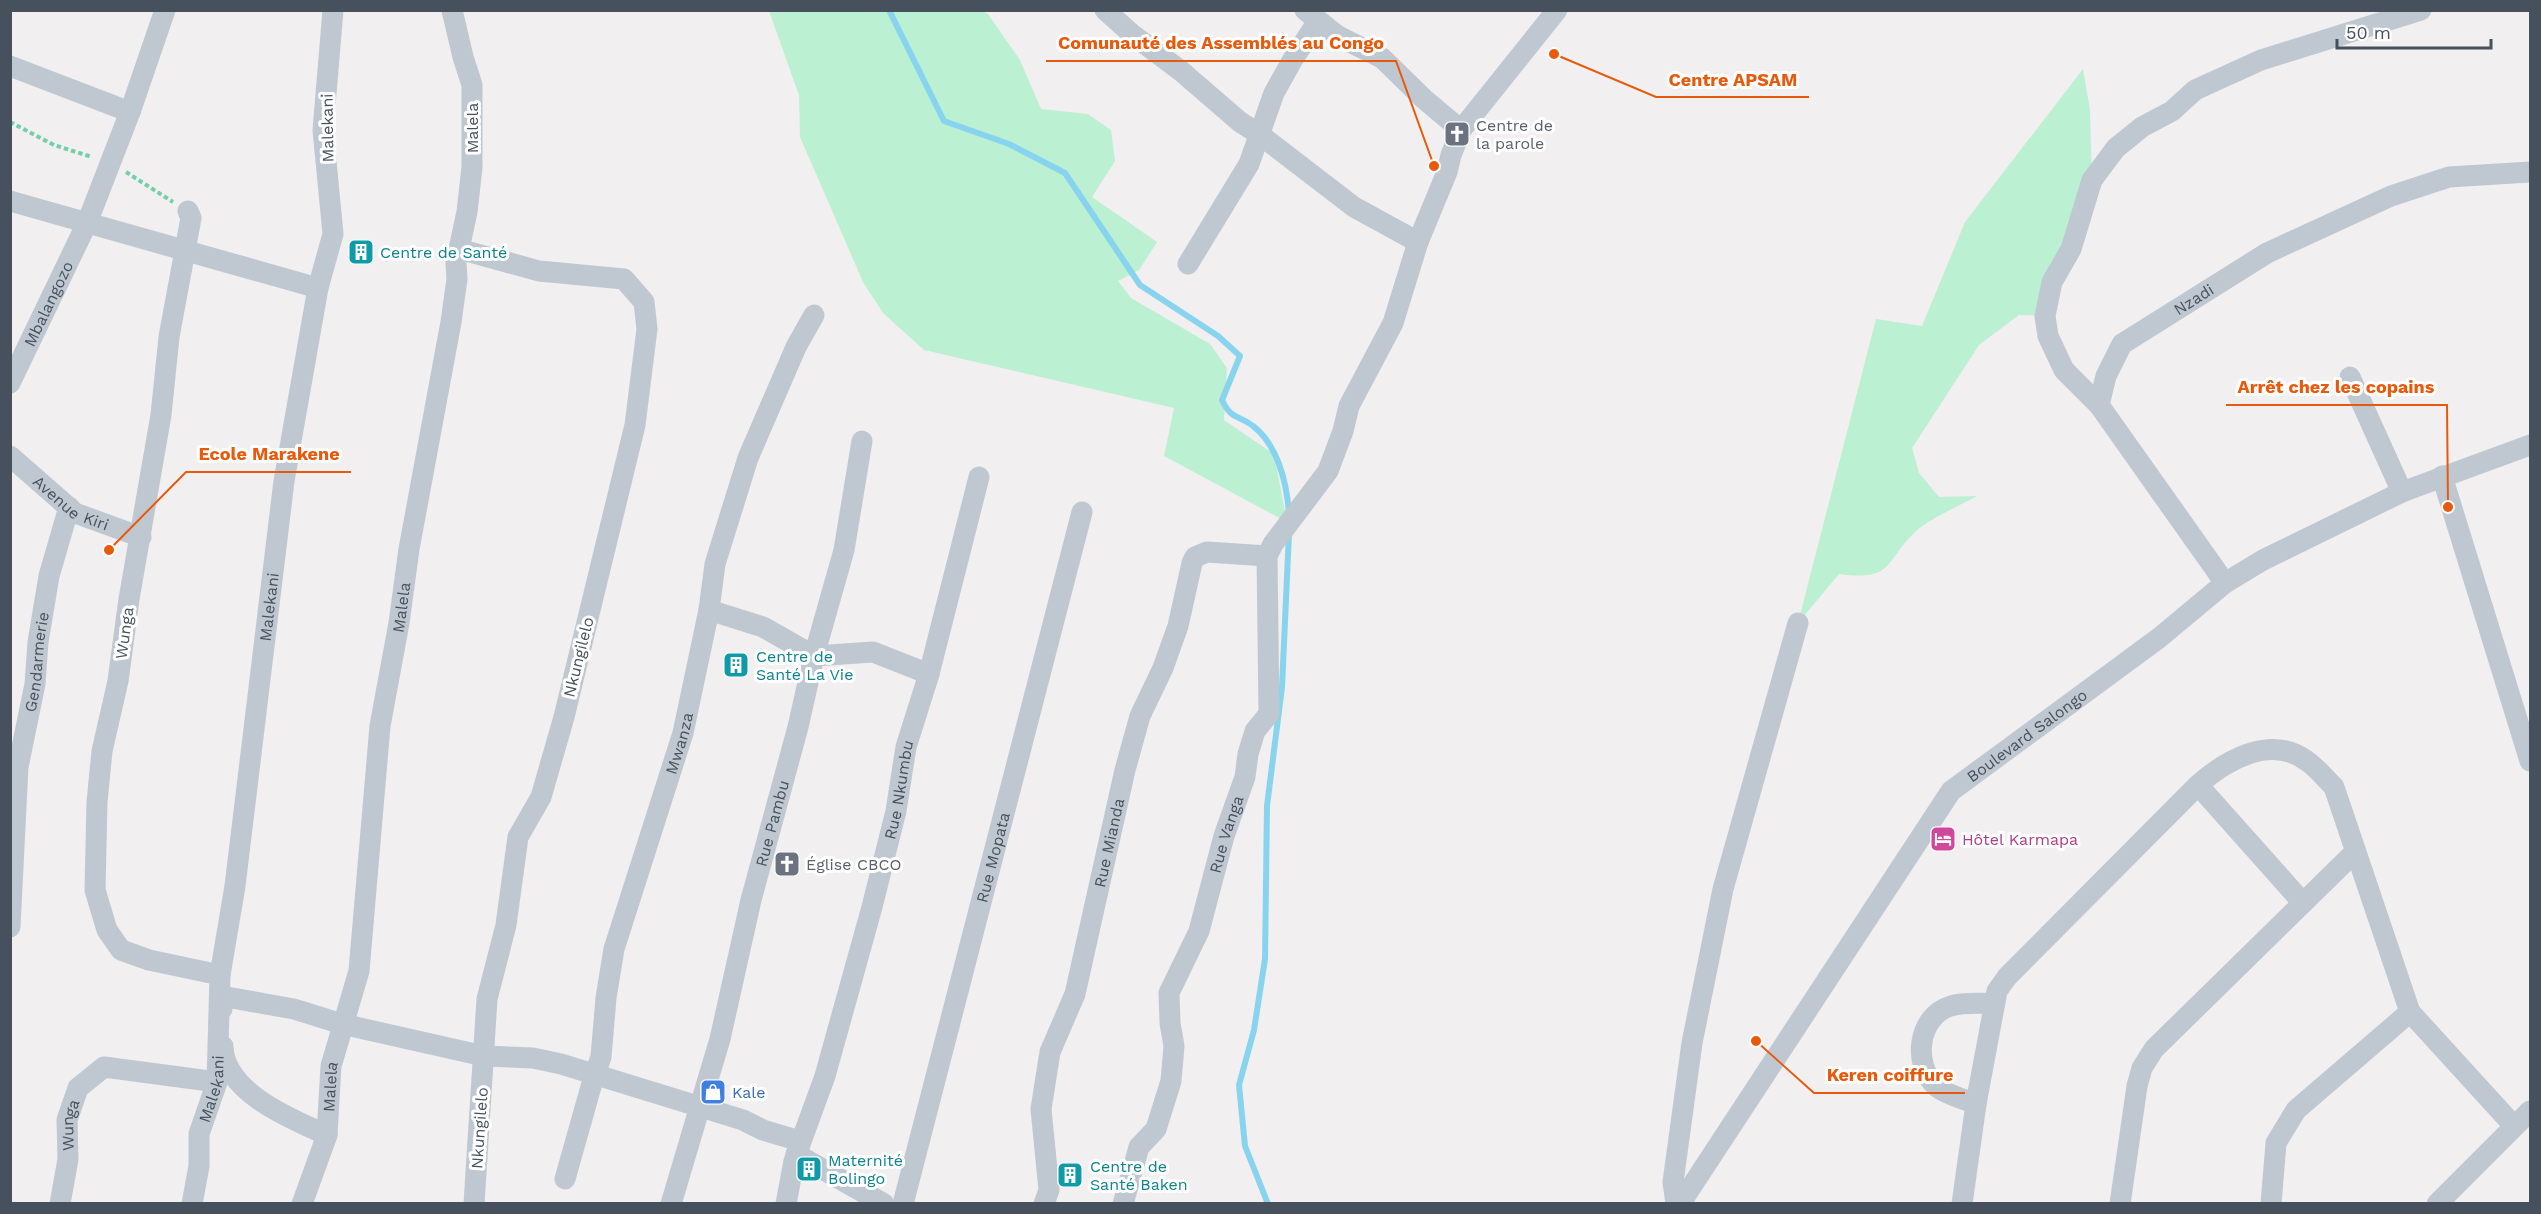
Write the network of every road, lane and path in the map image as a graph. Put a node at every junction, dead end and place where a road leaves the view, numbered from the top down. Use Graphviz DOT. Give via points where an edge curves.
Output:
graph roads {
  1 [pos="165,10"];
  2 [pos="333,10"];
  3 [pos="452,10"];
  4 [pos="1105,10"];
  5 [pos="1557,10"];
  6 [pos="2421,10"];
  7 [pos="1312,16"];
  8 [pos="10,66"];
  9 [pos="130,112"];
  10 [pos="1461,130"];
  11 [pos="1259,134"];
  12 [pos="2530,172"];
  13 [pos="10,201"];
  14 [pos="188,212"];
  15 [pos="87,223"];
  16 [pos="1418,242"];
  17 [pos="459,249"];
  18 [pos="183,251"];
  19 [pos="1188,264"];
  20 [pos="318,288"];
  21 [pos="814,315"];
  22 [pos="2350,377"];
  23 [pos="10,383"];
  24 [pos="2099,405"];
  25 [pos="862,441"];
  26 [pos="2530,445"];
  27 [pos="10,456"];
  28 [pos="2442,476"];
  29 [pos="979,477"];
  30 [pos="2402,492"];
  31 [pos="69,507"];
  32 [pos="1082,512"];
  33 [pos="141,537"];
  34 [pos="1267,555"];
  35 [pos="2225,583"];
  36 [pos="710,610"];
  37 [pos="1798,623"];
  38 [pos="814,656"];
  39 [pos="929,674"];
  40 [pos="2530,761"];
  41 [pos="2198,785"];
  42 [pos="2355,852"];
  43 [pos="2303,903"];
  44 [pos="10,927"];
  45 [pos="221,986"];
  46 [pos="1993,1003"];
  47 [pos="2410,1012"];
  48 [pos="342,1024"];
  49 [pos="484,1056"];
  50 [pos="594,1076"];
  51 [pos="217,1082"];
  52 [pos="1976,1104"];
  53 [pos="699,1106"];
  54 [pos="2530,1111"];
  55 [pos="2514,1126"];
  56 [pos="327,1135"];
  57 [pos="798,1148"];
  58 [pos="565,1179"];
  59 [pos="60,1203"];
  60 [pos="192,1203"];
  61 [pos="302,1203"];
  62 [pos="474,1203"];
  63 [pos="671,1203"];
  64 [pos="786,1203"];
  65 [pos="884,1203"];
  66 [pos="903,1203"];
  67 [pos="1044,1203"];
  68 [pos="1124,1203"];
  69 [pos="1676,1203"];
  70 [pos="1680,1203"];
  71 [pos="1962,1203"];
  72 [pos="2120,1203"];
  73 [pos="2271,1203"];
  74 [pos="2437,1203"];
  1 -- 9 [label="street, Mbalangozo"];
  2 -- 20 [label="street, Malekani" via="324,130 333,234"];
  3 -- 17 [label="street, Malela" via="472,85 472,167"];
  4 -- 11 [label="street"];
  5 -- 10 [label="street"];
  6 -- 24 [label="street" via="2252,64 2195,90 2172,111 2142,127 2116,148 2092,180 2071,249 2052,282 2045,316 2048,336 2064,370"];
  7 -- 10 [label="street" via="1338,36 1382,58"];
  7 -- 11 [label="street" via="1274,93"];
  8 -- 9 [label="street"];
  9 -- 15 [label="street, Mbalangozo"];
  10 -- 16 [label="street"];
  11 -- 16 [label="street" via="1354,207"];
  11 -- 19 [label="street" via="1249,164"];
  12 -- 24 [label="street, Nzadi" via="2449,177 2391,196 2267,253 2122,344 2106,376"];
  13 -- 15 [label="street"];
  14 -- 18 [label="street, Wunga" via="191,218"];
  15 -- 18 [label="street"];
  15 -- 23 [label="street, Mbalangozo"];
  16 -- 34 [label="street" via="1393,323 1349,406 1328,471"];
  17 -- 48 [label="street, Malela" via="451,322 380,726 359,971"];
  17 -- 49 [label="street, Nkungilelo" via="539,271 624,279 644,302 647,329 635,425 564,717 542,797 518,837 506,925 487,999"];
  18 -- 20 [label="street"];
  18 -- 33 [label="street, Wunga"];
  20 -- 45 [label="street, Malekani" via="284,481"];
  21 -- 36 [label="street, Mwanza" via="748,458 715,564"];
  22 -- 30 [label="street"];
  24 -- 35 [label="street"];
  25 -- 38 [label="street, Rue Pambu" via="844,550"];
  26 -- 28 [label="street, Boulevard Salongo"];
  27 -- 31 [label="street, Avenue Kiri"];
  28 -- 30 [label="street, Boulevard Salongo"];
  28 -- 40 [label="street"];
  29 -- 39 [label="street, Rue Nkumbu"];
  30 -- 35 [label="street, Boulevard Salongo" via="2263,560"];
  31 -- 33 [label="street, Avenue Kiri" via="75,513"];
  31 -- 44 [label="street, Gendarmerie" via="48,576 35,684 18,767"];
  32 -- 66 [label="street, Rue Mopata"];
  33 -- 45 [label="street, Wunga" via="118,681 102,751 95,890 107,930 121,950"];
  34 -- 67 [label="street, Rue Mianda" via="1207,552 1195,557 1192,564 1178,626 1140,716 1125,770 1075,994 1050,1052 1041,1109 1049,1190"];
  34 -- 68 [label="street, Rue Vanga" via="1269,714 1255,731 1199,931 1169,993 1174,1046 1171,1081 1156,1129 1139,1147"];
  35 -- 70 [label="street, Boulevard Salongo" via="2159,638 1951,791"];
  36 -- 38 [label="street" via="763,627"];
  36 -- 50 [label="street, Mwanza" via="683,733 614,949 602,1057"];
  37 -- 69 [label="street" via="1723,889 1692,1043 1673,1182"];
  38 -- 39 [label="street" via="873,652"];
  38 -- 53 [label="street, Rue Pambu" via="751,900 720,1039"];
  39 -- 57 [label="street, Rue Nkumbu" via="906,747 896,811 827,1070"];
  41 -- 42 [label="street" via="2237,757 2286,751 2306,760 2334,787"];
  41 -- 43 [label="street"];
  41 -- 46 [label="street" via="2007,977"];
  42 -- 43 [label="street"];
  42 -- 47 [label="street"];
  43 -- 72 [label="street" via="2154,1049 2142,1068"];
  45 -- 48 [label="street, Wunga"];
  45 -- 51 [label="street, Malekani"];
  45 -- 56 [label="street" via="223,1053 241,1087 282,1115"];
  46 -- 52 [label="street"];
  46 -- 52 [label="street" via="1950,1006 1935,1017 1923,1036 1920,1056 1927,1076 1938,1088"];
  47 -- 55 [label="street"];
  47 -- 73 [label="street" via="2296,1110 2276,1143"];
  48 -- 49 [label="street, Wunga"];
  48 -- 56 [label="street, Malela" via="331,1066"];
  49 -- 50 [label="street, Wunga" via="533,1058"];
  49 -- 62 [label="street, Nkungilelo"];
  50 -- 53 [label="street, Wunga"];
  50 -- 58 [label="street, Mwanza"];
  51 -- 59 [label="street, Wunga" via="104,1067 78,1088 66,1120 68,1159"];
  51 -- 60 [label="street, Malekani" via="199,1134 199,1166"];
  52 -- 71 [label="street"];
  53 -- 57 [label="street, Wunga" via="743,1120"];
  53 -- 63 [label="street, Rue Pambu"];
  54 -- 55 [label="street"];
  55 -- 74 [label="street"];
  56 -- 61 [label="street, Malela"];
  57 -- 64 [label="street, Rue Nkumbu"];
  57 -- 65 [label="street, Wunga"];
}
